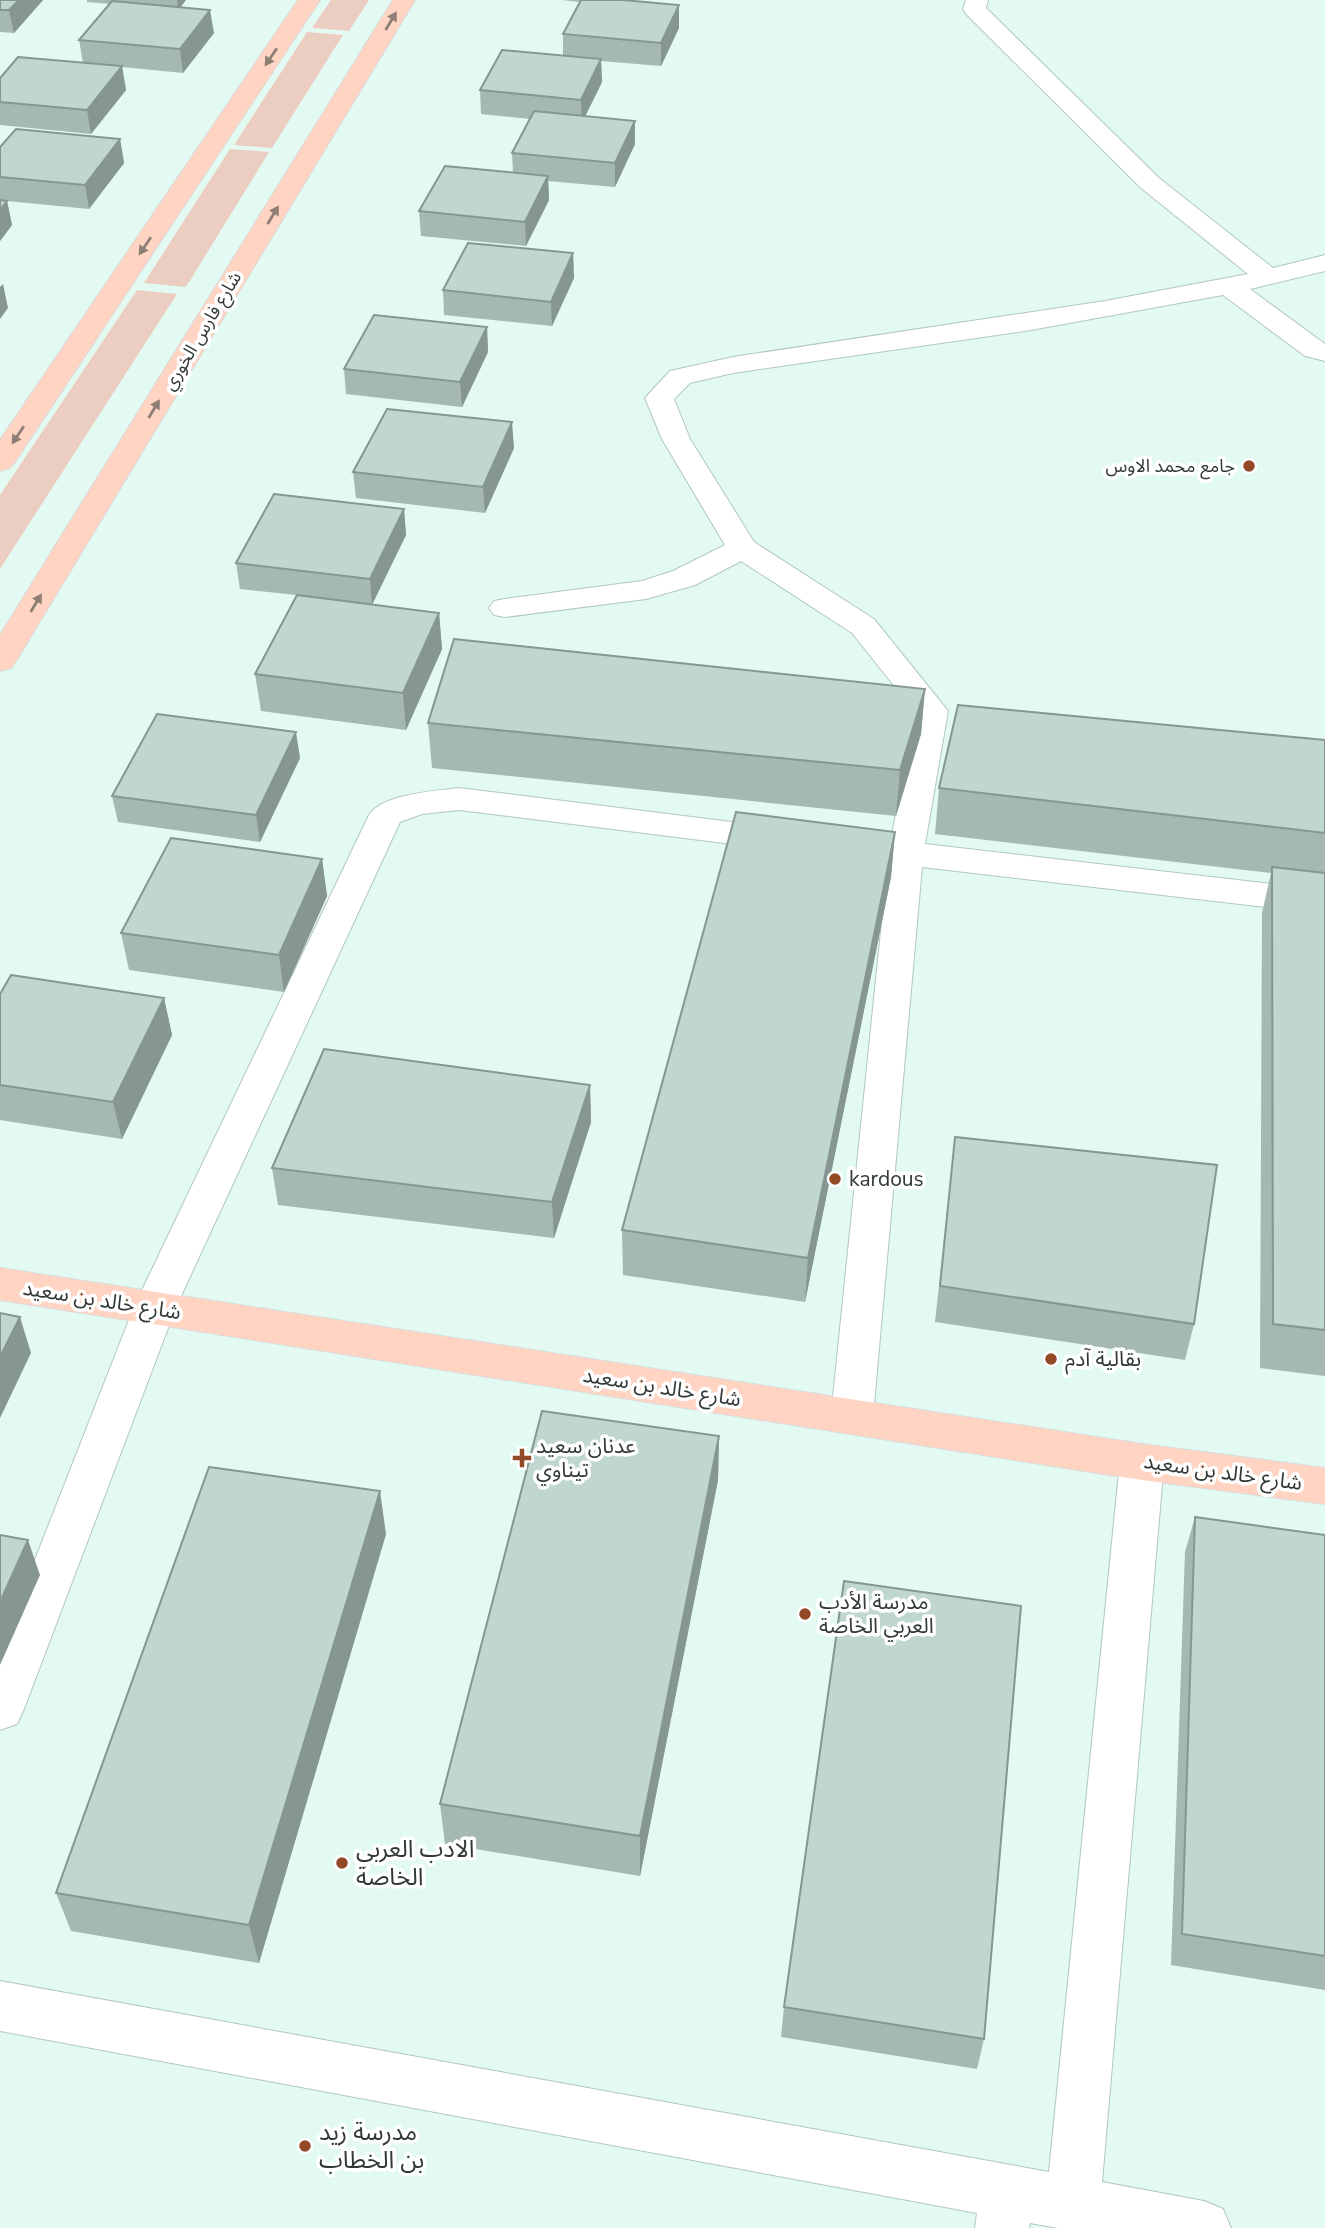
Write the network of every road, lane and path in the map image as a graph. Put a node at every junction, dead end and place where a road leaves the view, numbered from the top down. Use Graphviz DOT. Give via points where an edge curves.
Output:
graph roads {
  1 [pos="309,0"];
  2 [pos="404,0"];
  3 [pos="977,0"];
  4 [pos="1325,263"];
  5 [pos="1269,278"];
  6 [pos="1228,285"];
  7 [pos="1325,353"];
  8 [pos="0,462"];
  9 [pos="742,548"];
  10 [pos="505,608"];
  11 [pos="0,662"];
  12 [pos="906,854"];
  13 [pos="1325,902"];
  14 [pos="0,1284"];
  15 [pos="155,1307"];
  16 [pos="852,1416"];
  17 [pos="1142,1462"];
  18 [pos="1325,1486"];
  19 [pos="0,1709"];
  20 [pos="0,2006"];
  21 [pos="1073,2204"];
  22 [pos="1004,2210"];
  23 [pos="1204,2228"];
  1 -- 8 [label="main road, one-way"];
  11 -- 2 [label="main road, شارع فارس الخوري, one-way"];
  3 -- 5 [label="street" via="974,9 1150,183"];
  4 -- 5 [label="street"];
  5 -- 6 [label="street"];
  6 -- 7 [label="street"];
  6 -- 9 [label="street" via="680,377 659,398 676,439"];
  9 -- 10 [label="street" via="684,578 646,590"];
  9 -- 12 [label="street" via="863,626 945,722"];
  12 -- 13 [label="street"];
  12 -- 15 [label="street" via="459,799 418,804 386,815"];
  12 -- 16 [label="street"];
  14 -- 15 [label="main road, شارع خالد بن سعيد"];
  15 -- 16 [label="main road, شارع خالد بن سعيد"];
  15 -- 19 [label="street"];
  16 -- 17 [label="main road, شارع خالد بن سعيد"];
  17 -- 18 [label="main road, شارع خالد بن سعيد"];
  17 -- 21 [label="street"];
  20 -- 22 [label="street"];
  21 -- 22 [label="street"];
  21 -- 23 [label="street"];
}
